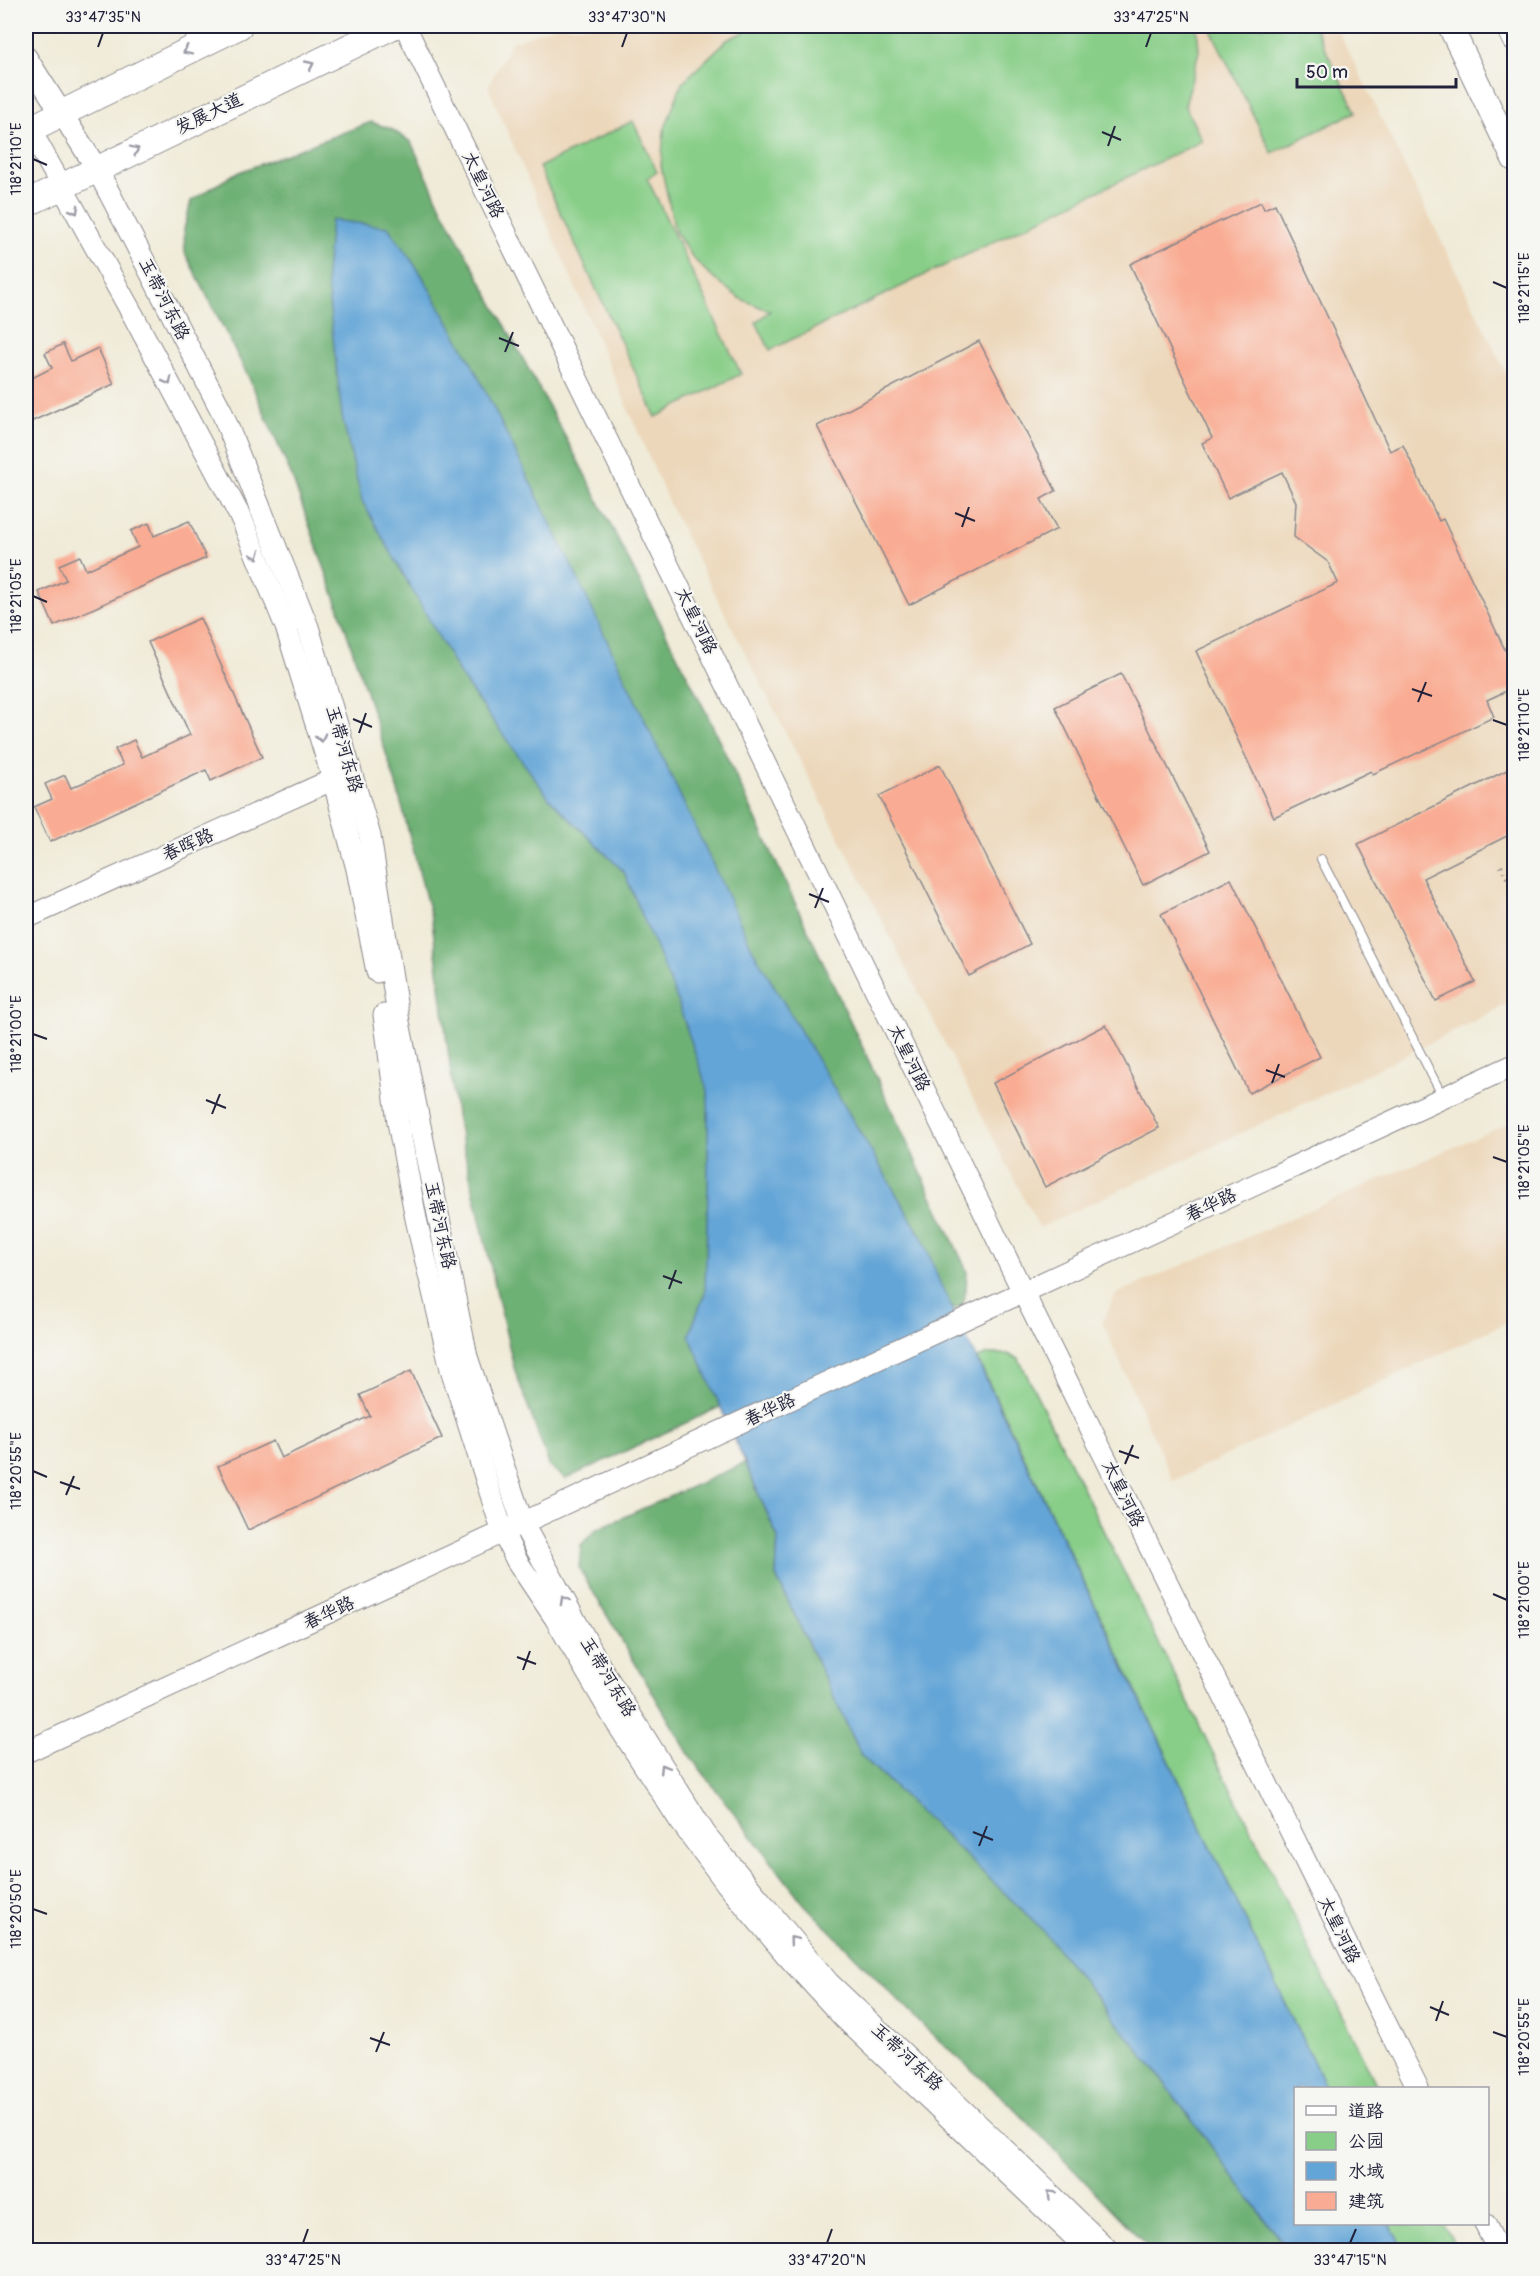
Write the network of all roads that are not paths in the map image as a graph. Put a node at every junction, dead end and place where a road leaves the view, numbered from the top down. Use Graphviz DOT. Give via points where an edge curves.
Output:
graph roads {
  1 [pos="240,26"];
  2 [pos="393,26"];
  3 [pos="405,26"];
  4 [pos="1450,26"];
  5 [pos="1508,26"];
  6 [pos="1515,39"];
  7 [pos="26,57"];
  8 [pos="63,112"];
  9 [pos="27,127"];
  10 [pos="1515,159"];
  11 [pos="97,168"];
  12 [pos="61,186"];
  13 [pos="26,204"];
  14 [pos="342,776"];
  15 [pos="1321,859"];
  16 [pos="26,918"];
  17 [pos="1515,1065"];
  18 [pos="1443,1098"];
  19 [pos="1023,1292"];
  20 [pos="523,1524"];
  21 [pos="502,1533"];
  22 [pos="26,1752"];
  23 [pos="1418,2087"];
  24 [pos="1486,2225"];
  25 [pos="1088,2250"];
  26 [pos="1108,2250"];
  27 [pos="1498,2250"];
  1 -- 8 [label="main road, one-way"];
  11 -- 2 [label="main road, 发展大道, one-way"];
  3 -- 19 [label="street, 太皇河路"];
  4 -- 10 [label="main road"];
  5 -- 6 [label="main road"];
  7 -- 8 [label="street, 玉带河东路"];
  8 -- 9 [label="main road"];
  8 -- 11 [label="street, 玉带河东路"];
  9 -- 12 [label="street, 玉带河东路"];
  11 -- 12 [label="main road, 发展大道"];
  11 -- 14 [label="street, 玉带河东路" via="221,410 308,627"];
  12 -- 13 [label="main road, 发展大道"];
  12 -- 14 [label="street, 玉带河东路, one-way" via="242,520"];
  14 -- 16 [label="street, 春晖路"];
  14 -- 20 [label="street, 玉带河东路" via="370,836 399,1022 467,1357"];
  14 -- 21 [label="street, 玉带河东路" via="416,1219 451,1369"];
  15 -- 18 [label="lane"];
  17 -- 18 [label="street, 春华路"];
  18 -- 19 [label="street, 春华路"];
  19 -- 20 [label="street, 春华路"];
  19 -- 23 [label="street, 太皇河路"];
  20 -- 21 [label="street, 春华路"];
  26 -- 20 [label="street, 玉带河东路, one-way" via="828,1982 706,1835 600,1666"];
  21 -- 22 [label="street, 春华路"];
  21 -- 25 [label="street, 玉带河东路" via="622,1732 726,1883 844,2018"];
  24 -- 27 [label="street"];
}
